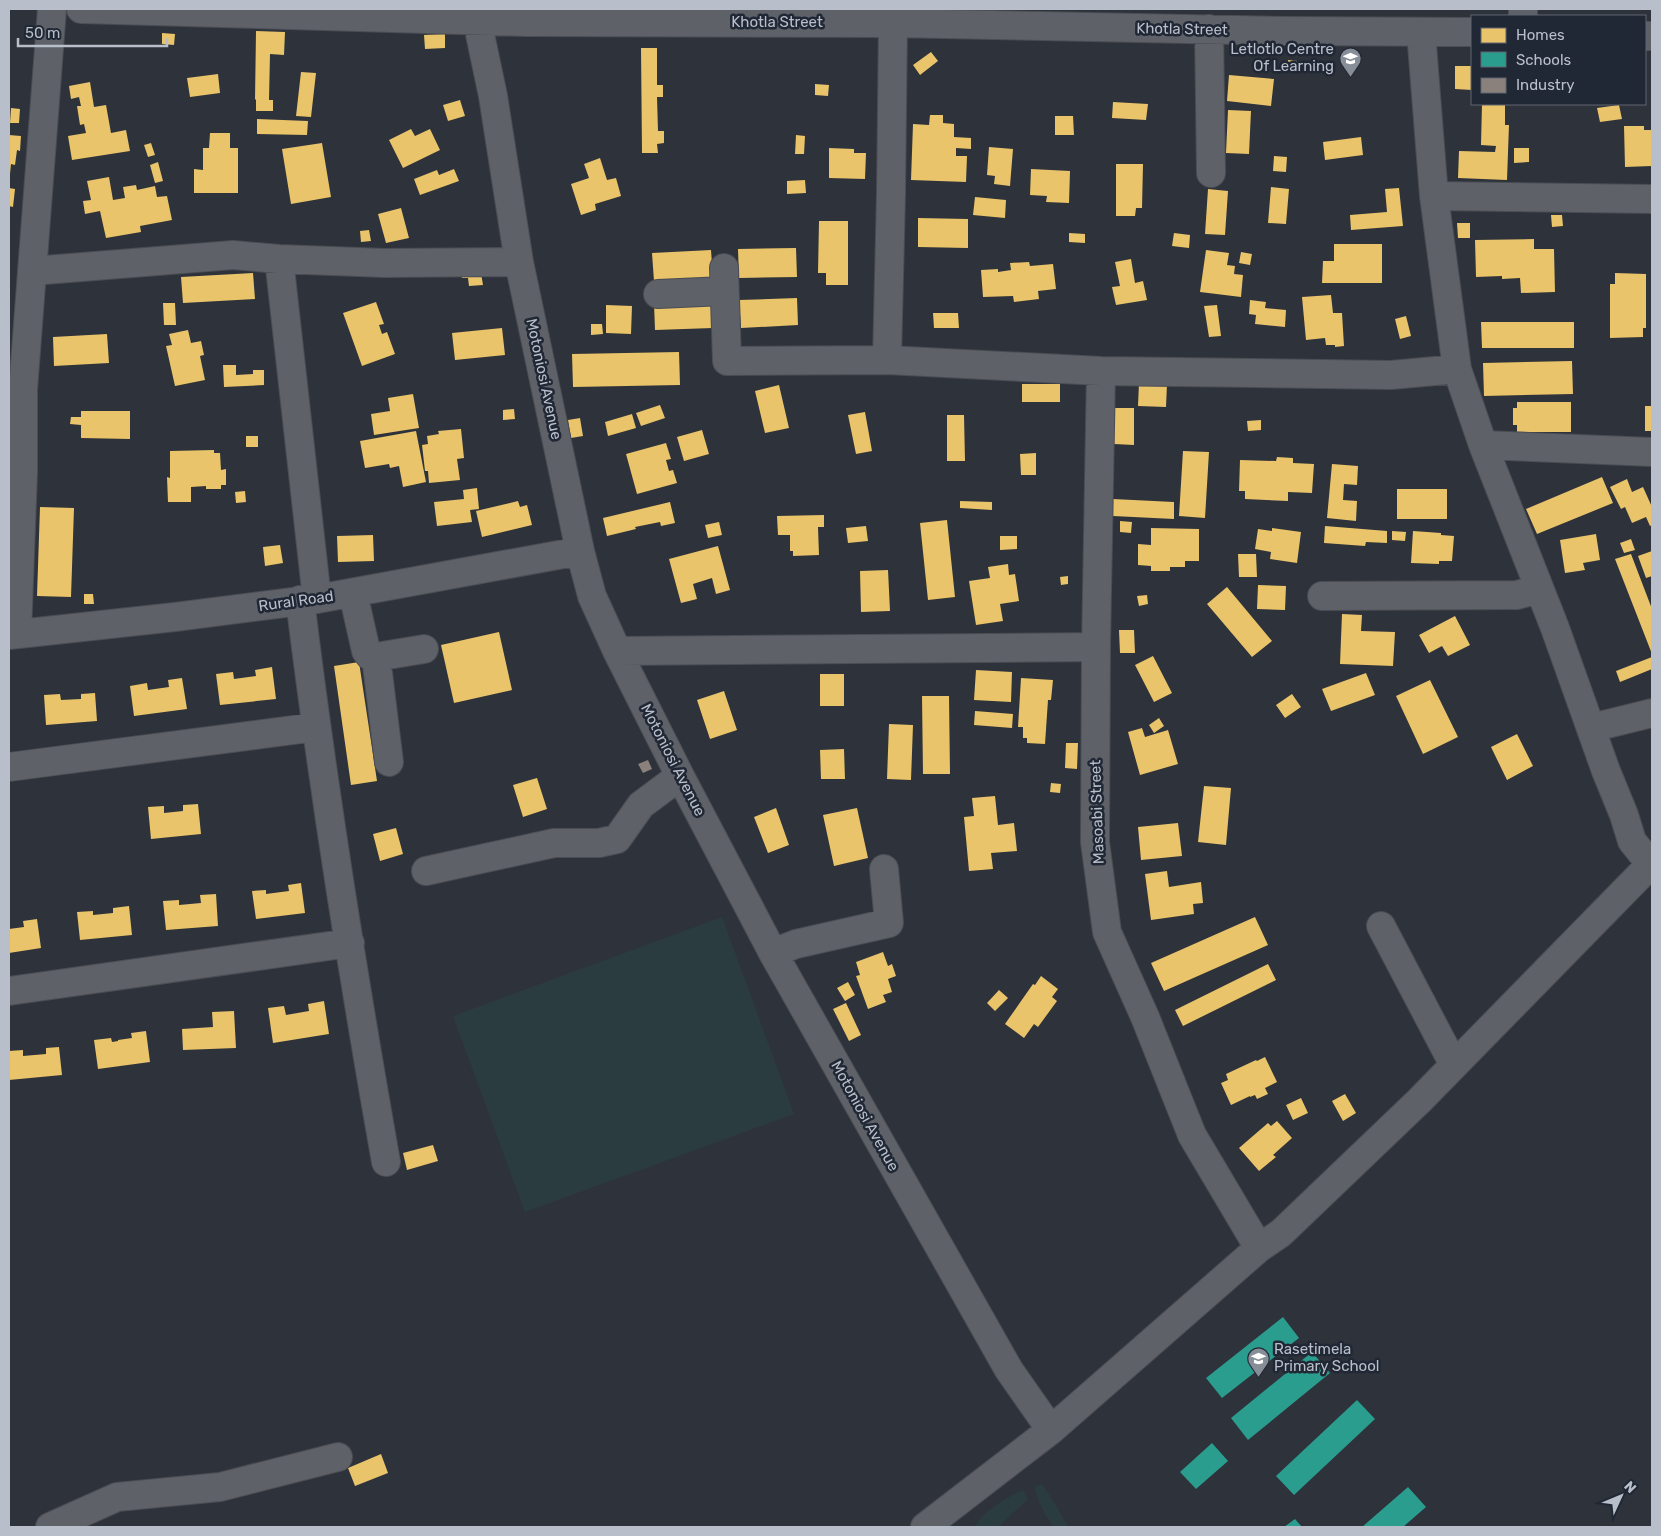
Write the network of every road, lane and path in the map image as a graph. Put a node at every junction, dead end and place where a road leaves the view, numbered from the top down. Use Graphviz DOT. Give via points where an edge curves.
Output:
graph roads {
  1 [pos="52,9"];
  2 [pos="81,9"];
  3 [pos="528,15"];
  4 [pos="1110,18"];
  5 [pos="477,20"];
  6 [pos="1204,22"];
  7 [pos="893,23"];
  8 [pos="1421,32"];
  9 [pos="1471,32"];
  10 [pos="1211,173"];
  11 [pos="1434,196"];
  12 [pos="1652,199"];
  13 [pos="279,259"];
  14 [pos="519,262"];
  15 [pos="32,271"];
  16 [pos="658,294"];
  17 [pos="887,360"];
  18 [pos="1457,369"];
  19 [pos="1101,371"];
  20 [pos="1483,445"];
  21 [pos="1652,452"];
  22 [pos="580,551"];
  23 [pos="1540,589"];
  24 [pos="353,592"];
  25 [pos="1322,596"];
  26 [pos="308,600"];
  27 [pos="13,635"];
  28 [pos="1096,647"];
  29 [pos="424,650"];
  30 [pos="617,651"];
  31 [pos="376,657"];
  32 [pos="1652,712"];
  33 [pos="316,727"];
  34 [pos="1591,728"];
  35 [pos="389,762"];
  36 [pos="9,767"];
  37 [pos="680,776"];
  38 [pos="1652,865"];
  39 [pos="884,869"];
  40 [pos="426,871"];
  41 [pos="1381,926"];
  42 [pos="350,943"];
  43 [pos="774,952"];
  44 [pos="9,991"];
  45 [pos="1454,1065"];
  46 [pos="386,1162"];
  47 [pos="1259,1248"];
  48 [pos="1051,1430"];
  49 [pos="338,1457"];
  50 [pos="50,1527"];
  51 [pos="925,1527"];
  1 -- 15 [label="street"];
  2 -- 5 [label="street, Khotla Street"];
  3 -- 5 [label="street, Khotla Street"];
  3 -- 7 [label="street, Khotla Street"];
  4 -- 6 [label="street, Khotla Street"];
  4 -- 7 [label="street, Khotla Street"];
  5 -- 14 [label="street, Motoniosi Avenue" via="493,96"];
  6 -- 8 [label="street, Khotla Street"];
  6 -- 10 [label="street"];
  7 -- 17 [label="street"];
  8 -- 9 [label="street, Khotla Street"];
  8 -- 11 [label="street"];
  11 -- 12 [label="street"];
  11 -- 18 [label="street"];
  13 -- 14 [label="street" via="385,263"];
  13 -- 15 [label="street" via="233,255"];
  13 -- 26 [label="street"];
  14 -- 22 [label="street, Motoniosi Avenue"];
  15 -- 27 [label="street" via="23,390 23,473"];
  16 -- 17 [label="street" via="724,280 726,361"];
  17 -- 19 [label="street"];
  18 -- 19 [label="street" via="1391,376"];
  18 -- 20 [label="street"];
  19 -- 28 [label="street, Masoabi Street"];
  20 -- 21 [label="street"];
  20 -- 23 [label="street"];
  22 -- 24 [label="street, Rural Road"];
  22 -- 30 [label="street, Motoniosi Avenue" via="592,596"];
  23 -- 25 [label="street" via="1517,595"];
  23 -- 34 [label="street"];
  24 -- 26 [label="street, Rural Road"];
  24 -- 31 [label="street" via="366,651"];
  26 -- 27 [label="street, Rural Road"];
  26 -- 33 [label="street"];
  28 -- 30 [label="street"];
  28 -- 47 [label="street, Masoabi Street" via="1095,842 1107,932 1145,1016 1192,1135"];
  29 -- 31 [label="street"];
  30 -- 37 [label="street, Motoniosi Avenue"];
  31 -- 35 [label="street"];
  32 -- 34 [label="street"];
  33 -- 36 [label="street"];
  33 -- 42 [label="street"];
  34 -- 38 [label="street" via="1632,841"];
  37 -- 40 [label="street" via="641,805 617,839 599,843 554,843"];
  37 -- 43 [label="street, Motoniosi Avenue"];
  38 -- 45 [label="street"];
  39 -- 43 [label="street" via="889,923"];
  41 -- 45 [label="street"];
  42 -- 44 [label="street"];
  42 -- 46 [label="street"];
  43 -- 48 [label="street, Motoniosi Avenue" via="1009,1370"];
  45 -- 47 [label="street" via="1282,1233"];
  47 -- 48 [label="street"];
  48 -- 51 [label="street"];
  49 -- 50 [label="street" via="220,1487 117,1497"];
}
